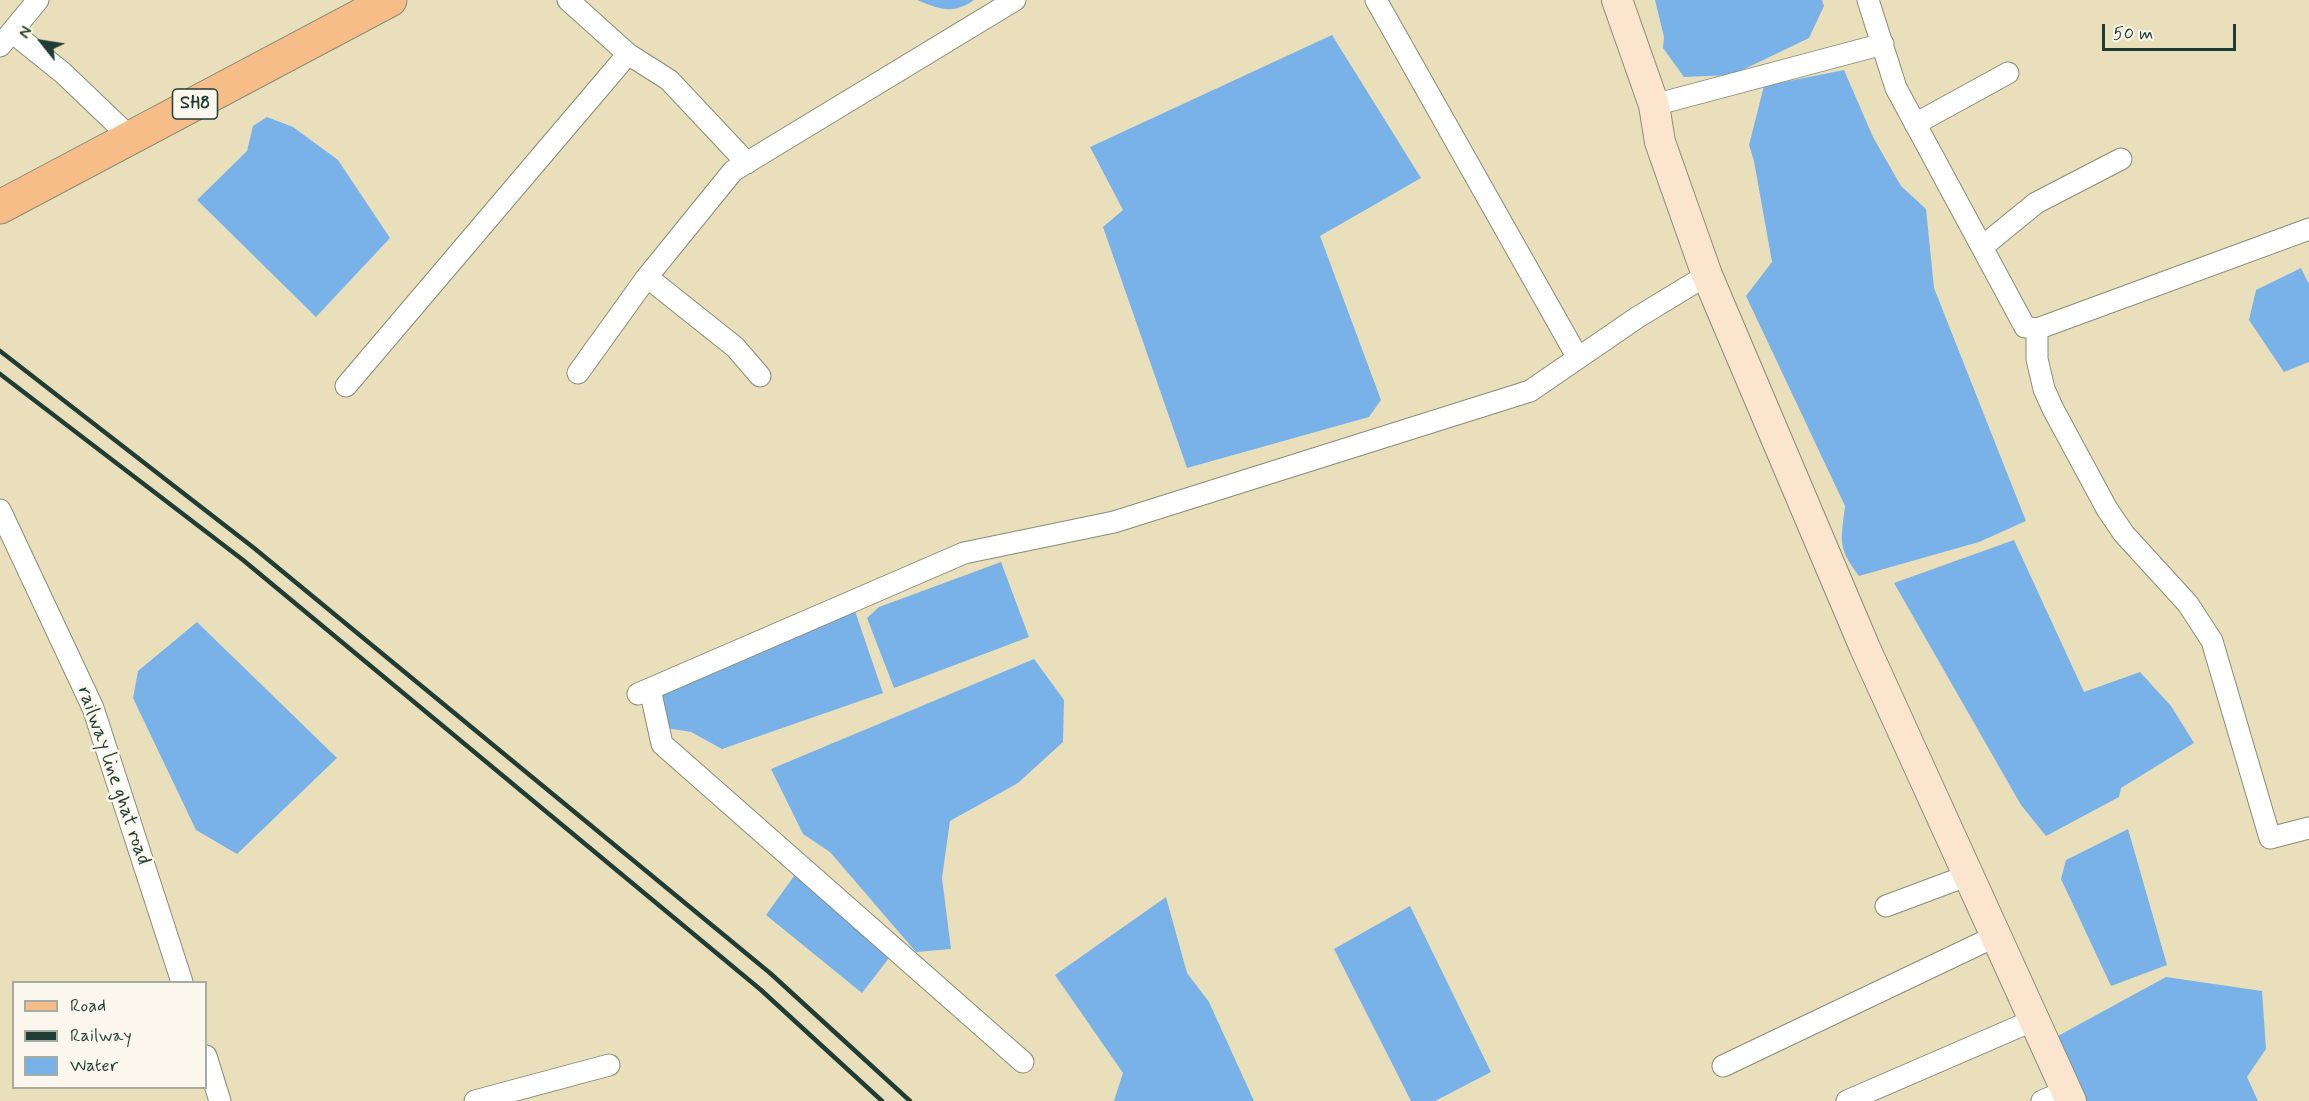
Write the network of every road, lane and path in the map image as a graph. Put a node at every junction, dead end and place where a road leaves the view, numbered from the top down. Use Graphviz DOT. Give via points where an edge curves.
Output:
graph roads {
  1 [pos="38,0"];
  2 [pos="390,0"];
  3 [pos="568,0"];
  4 [pos="1015,0"];
  5 [pos="1376,0"];
  6 [pos="1617,0"];
  7 [pos="1868,0"];
  8 [pos="6,39"];
  9 [pos="1882,45"];
  10 [pos="628,54"];
  11 [pos="2008,73"];
  12 [pos="1654,105"];
  13 [pos="1915,124"];
  14 [pos="131,138"];
  15 [pos="2121,159"];
  16 [pos="747,163"];
  17 [pos="0,207"];
  18 [pos="2309,229"];
  19 [pos="1982,247"];
  20 [pos="1707,275"];
  21 [pos="647,278"];
  22 [pos="2037,329"];
  23 [pos="1578,358"];
  24 [pos="578,373"];
  25 [pos="760,376"];
  26 [pos="346,386"];
  27 [pos="0,510"];
  28 [pos="2309,828"];
  29 [pos="1969,876"];
  30 [pos="1886,906"];
  31 [pos="1996,936"];
  32 [pos="182,981"];
  33 [pos="2034,1020"];
  34 [pos="207,1059"];
  35 [pos="1023,1062"];
  36 [pos="609,1065"];
  37 [pos="1723,1066"];
  38 [pos="2059,1098"];
  39 [pos="220,1101"];
  40 [pos="475,1101"];
  41 [pos="1847,1101"];
  1 -- 8 [label="street"];
  2 -- 14 [label="main road, SH8"];
  3 -- 10 [label="street"];
  4 -- 16 [label="street"];
  5 -- 23 [label="street"];
  6 -- 12 [label="street"];
  7 -- 9 [label="street"];
  8 -- 14 [label="street" via="63,73"];
  9 -- 12 [label="street"];
  9 -- 13 [label="street" via="1896,88"];
  10 -- 16 [label="street" via="669,80"];
  10 -- 26 [label="street"];
  11 -- 13 [label="street"];
  12 -- 20 [label="street" via="1660,142"];
  13 -- 19 [label="street"];
  14 -- 17 [label="main road, SH8"];
  15 -- 19 [label="street" via="2036,204"];
  16 -- 21 [label="street" via="734,171"];
  18 -- 22 [label="street"];
  19 -- 22 [label="street" via="2025,327"];
  20 -- 23 [label="street"];
  20 -- 29 [label="street" via="1865,648"];
  21 -- 24 [label="street"];
  21 -- 25 [label="street" via="735,347"];
  22 -- 28 [label="street" via="2037,359 2044,389 2108,509 2124,534 2188,604 2212,641 2271,838"];
  23 -- 35 [label="street" via="1530,391 1440,420 1114,522 964,553 644,691 662,744"];
  27 -- 32 [label="street, railway line ghat road" via="93,708"];
  29 -- 30 [label="street"];
  29 -- 31 [label="street"];
  31 -- 33 [label="street"];
  31 -- 37 [label="street"];
  33 -- 38 [label="street"];
  33 -- 41 [label="street"];
  34 -- 39 [label="street"];
  36 -- 40 [label="street"];
}
